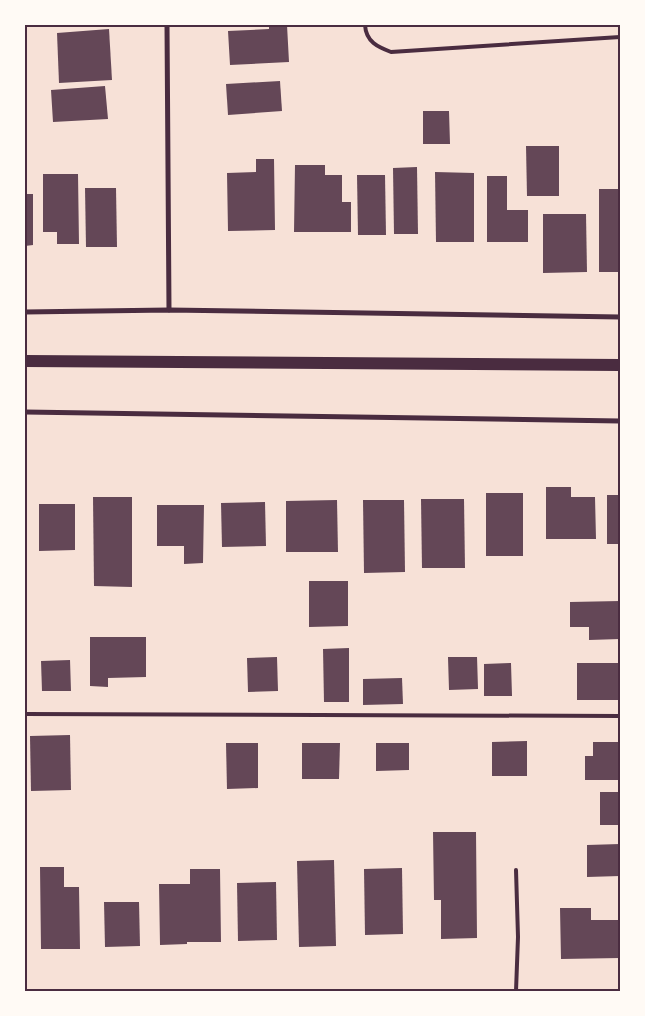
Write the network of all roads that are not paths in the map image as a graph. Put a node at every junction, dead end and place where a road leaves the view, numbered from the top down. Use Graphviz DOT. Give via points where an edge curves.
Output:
graph roads {
  1 [pos="167,25"];
  2 [pos="365,25"];
  3 [pos="620,37"];
  4 [pos="169,310"];
  5 [pos="25,312"];
  6 [pos="620,317"];
  7 [pos="25,361"];
  8 [pos="620,365"];
  9 [pos="25,412"];
  10 [pos="620,421"];
  11 [pos="25,714"];
  12 [pos="620,716"];
  13 [pos="516,870"];
  14 [pos="516,991"];
  1 -- 4 [label="street"];
  2 -- 3 [label="lane" via="374,46 391,52"];
  4 -- 5 [label="street"];
  4 -- 6 [label="street"];
  7 -- 8 [label="main road"];
  9 -- 10 [label="street"];
  11 -- 12 [label="lane"];
  13 -- 14 [label="lane"];
}
